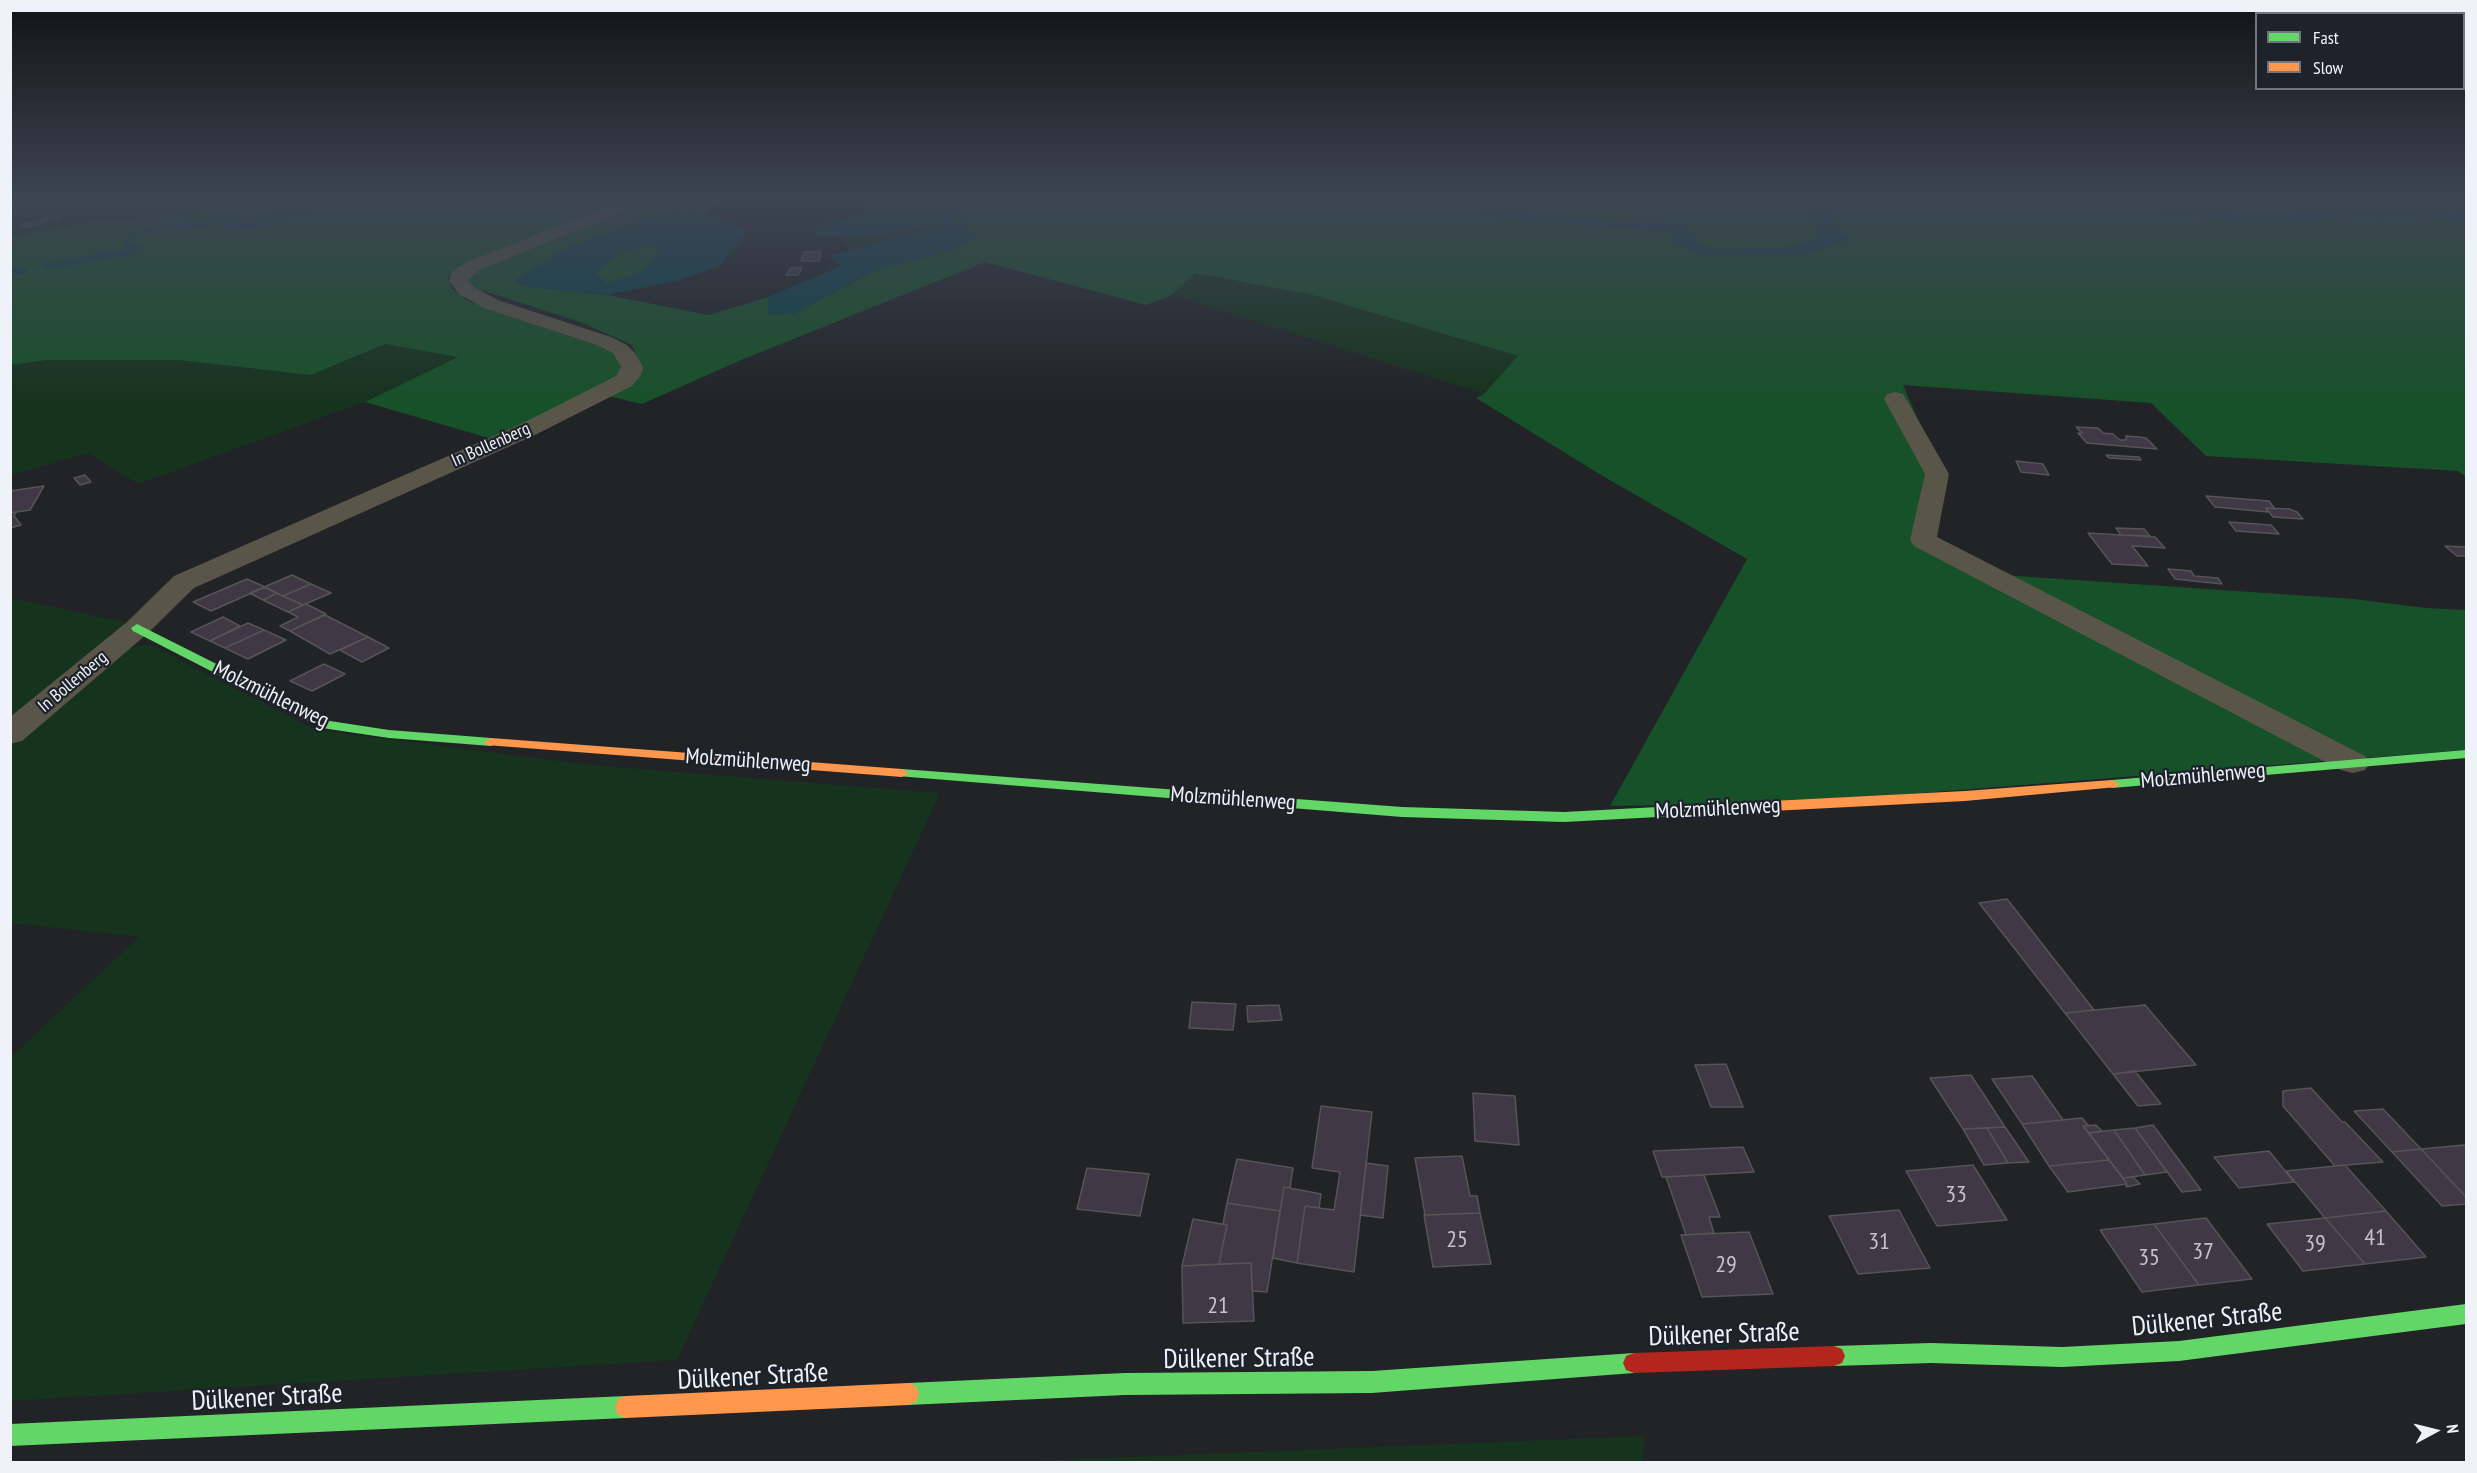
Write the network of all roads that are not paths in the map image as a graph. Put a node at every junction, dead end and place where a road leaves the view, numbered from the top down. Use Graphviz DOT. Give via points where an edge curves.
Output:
graph roads {
  1 [pos="472,268"];
  2 [pos="1895,399"];
  3 [pos="137,628"];
  4 [pos="10,734"];
  5 [pos="2466,754"];
  6 [pos="2353,763"];
  7 [pos="2466,1314"];
  8 [pos="10,1435"];
  1 -- 3 [label="street, In Bollenberg" via="458,281 467,291 491,304 620,349 632,367 630,375 529,429 184,582"];
  2 -- 6 [label="street" via="1937,474 1923,540"];
  3 -- 4 [label="street, In Bollenberg"];
  3 -- 6 [label="street, Molzmühlenweg" via="327,725 389,734 1402,812 1564,817 1647,813 1965,796"];
  5 -- 6 [label="street, Molzmühlenweg"];
  7 -- 8 [label="street, Dülkener Straße" via="2179,1351 2062,1357 1931,1353 1677,1360 1372,1382 1125,1384"];
}
